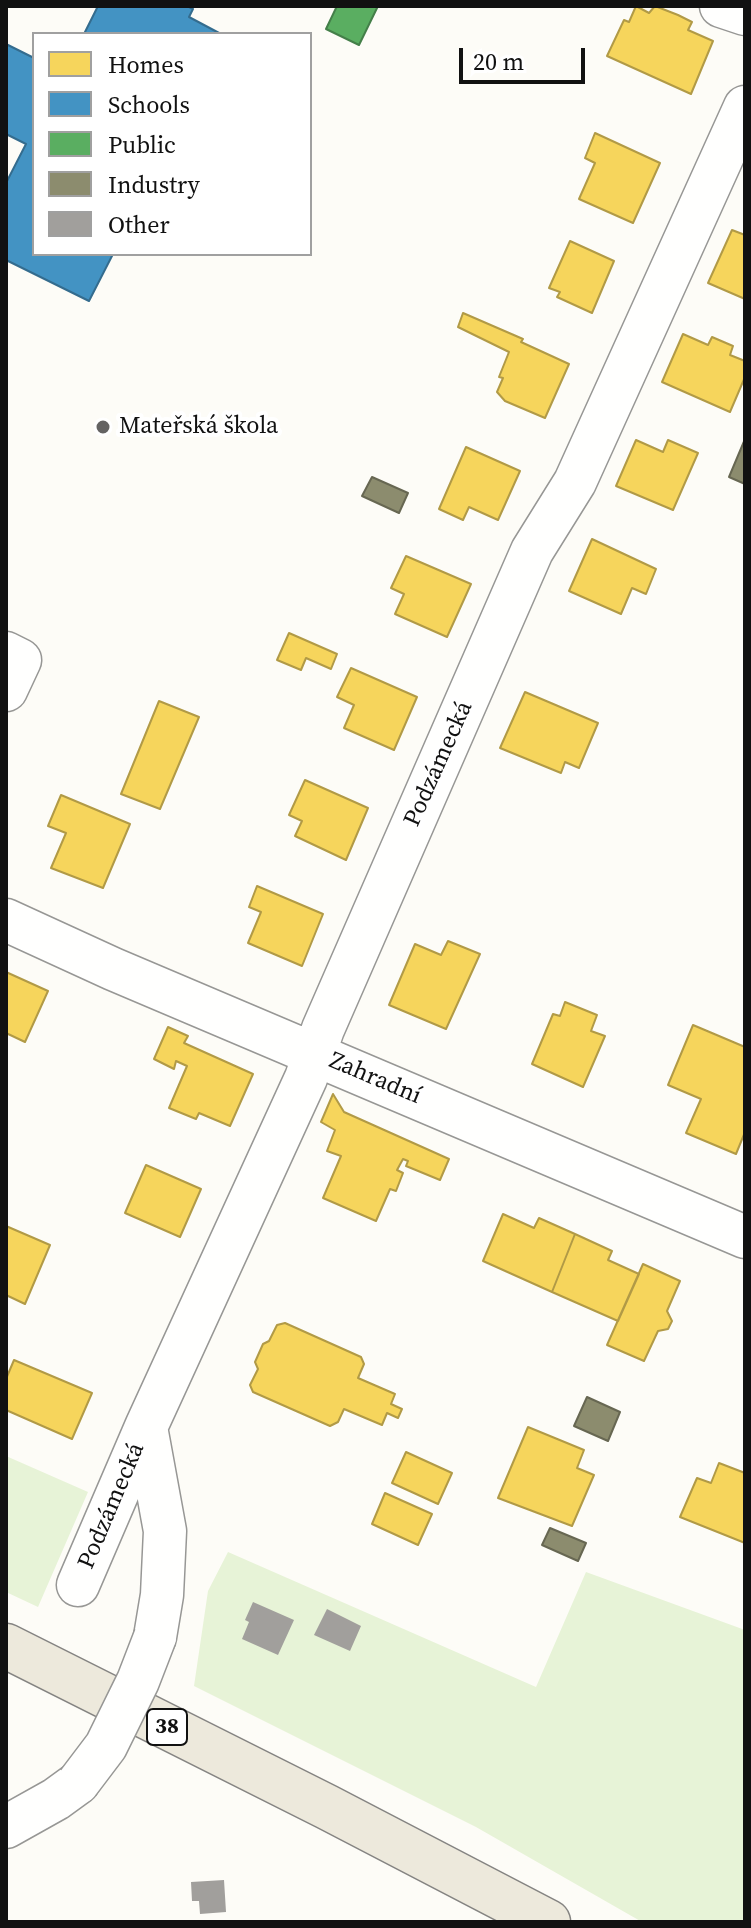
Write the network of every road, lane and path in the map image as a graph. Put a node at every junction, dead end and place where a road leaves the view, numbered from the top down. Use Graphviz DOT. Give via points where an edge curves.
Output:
graph roads {
  1 [pos="721,6"];
  2 [pos="745,14"];
  3 [pos="745,107"];
  4 [pos="6,653"];
  5 [pos="6,690"];
  6 [pos="6,920"];
  7 [pos="314,1052"];
  8 [pos="745,1237"];
  9 [pos="146,1427"];
  10 [pos="78,1585"];
  11 [pos="6,1646"];
  12 [pos="6,1827"];
  13 [pos="548,1922"];
  1 -- 2 [label="street"];
  3 -- 7 [label="street, Podzámecká" via="575,482 532,551"];
  4 -- 5 [label="street" via="20,660"];
  6 -- 7 [label="street, Zahradní"];
  7 -- 8 [label="street, Zahradní"];
  7 -- 9 [label="street, Podzámecká"];
  9 -- 10 [label="street, Podzámecká"];
  9 -- 12 [label="street, Podzámecká, bridge" via="165,1531 155,1637 106,1746 78,1783"];
  11 -- 13 [label="main road, 38"];
}
